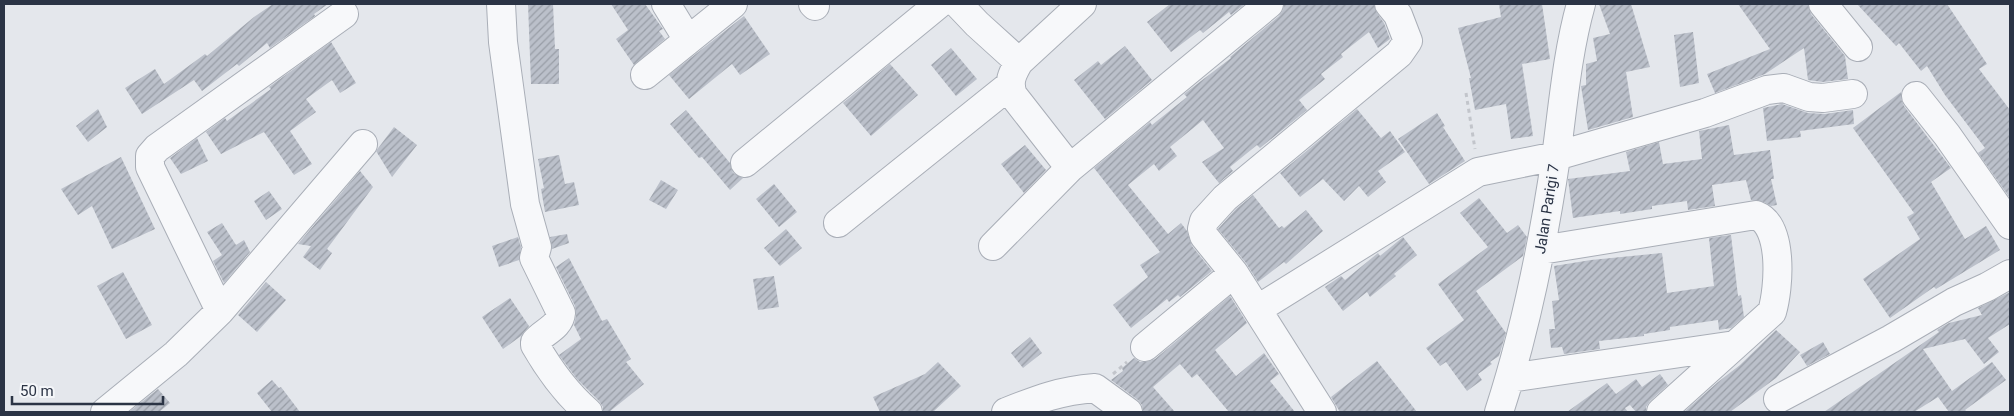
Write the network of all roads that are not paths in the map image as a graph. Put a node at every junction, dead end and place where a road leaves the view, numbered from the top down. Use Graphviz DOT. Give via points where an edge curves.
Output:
graph roads {
  1 [pos="501,4"];
  2 [pos="666,4"];
  3 [pos="733,4"];
  4 [pos="939,4"];
  5 [pos="958,4"];
  6 [pos="1082,4"];
  7 [pos="1269,4"];
  8 [pos="1389,4"];
  9 [pos="1581,4"];
  10 [pos="1823,4"];
  11 [pos="344,14"];
  12 [pos="688,40"];
  13 [pos="1858,48"];
  14 [pos="1014,74"];
  15 [pos="645,75"];
  16 [pos="1853,94"];
  17 [pos="1916,96"];
  18 [pos="363,144"];
  19 [pos="1556,156"];
  20 [pos="745,162"];
  21 [pos="1070,168"];
  22 [pos="838,223"];
  23 [pos="2010,225"];
  24 [pos="993,246"];
  25 [pos="1541,250"];
  26 [pos="1234,273"];
  27 [pos="2010,274"];
  28 [pos="1258,309"];
  29 [pos="220,311"];
  30 [pos="1735,345"];
  31 [pos="1145,347"];
  32 [pos="1510,378"];
  33 [pos="1778,399"];
  34 [pos="105,412"];
  35 [pos="588,412"];
  36 [pos="1006,412"];
  37 [pos="1128,412"];
  38 [pos="1322,412"];
  39 [pos="1499,412"];
  40 [pos="1661,412"];
  1 -- 35 [label="street" via="503,42 525,204 537,247 534,258 561,314 558,323 538,338 535,346 563,388"];
  2 -- 12 [label="street"];
  3 -- 12 [label="street"];
  4 -- 20 [label="street"];
  5 -- 14 [label="street"];
  6 -- 14 [label="street"];
  7 -- 21 [label="street"];
  8 -- 26 [label="street" via="1398,15 1408,41 1399,54 1225,198 1204,221 1204,236"];
  9 -- 19 [label="street, Jalan Parigi 7" via="1568,67"];
  10 -- 13 [label="street"];
  11 -- 29 [label="street" via="188,125 150,156 150,166"];
  12 -- 15 [label="street"];
  14 -- 21 [label="street" via="1013,95"];
  14 -- 22 [label="street"];
  16 -- 19 [label="street" via="1823,98 1809,97 1784,88 1767,90 1705,113"];
  17 -- 23 [label="street" via="1947,134"];
  18 -- 29 [label="street"];
  19 -- 25 [label="street, Jalan Parigi 7"];
  19 -- 28 [label="street" via="1478,172"];
  21 -- 24 [label="street"];
  25 -- 30 [label="street" via="1756,215 1763,218 1774,238 1776,299 1772,312"];
  25 -- 32 [label="street, Jalan Parigi 7"];
  26 -- 28 [label="street"];
  26 -- 31 [label="street"];
  27 -- 33 [label="street"];
  28 -- 38 [label="street"];
  29 -- 34 [label="street" via="176,354"];
  30 -- 32 [label="street"];
  30 -- 40 [label="street"];
  32 -- 39 [label="street, Jalan Parigi 7"];
  36 -- 37 [label="street" via="1066,391 1095,388"];
}
